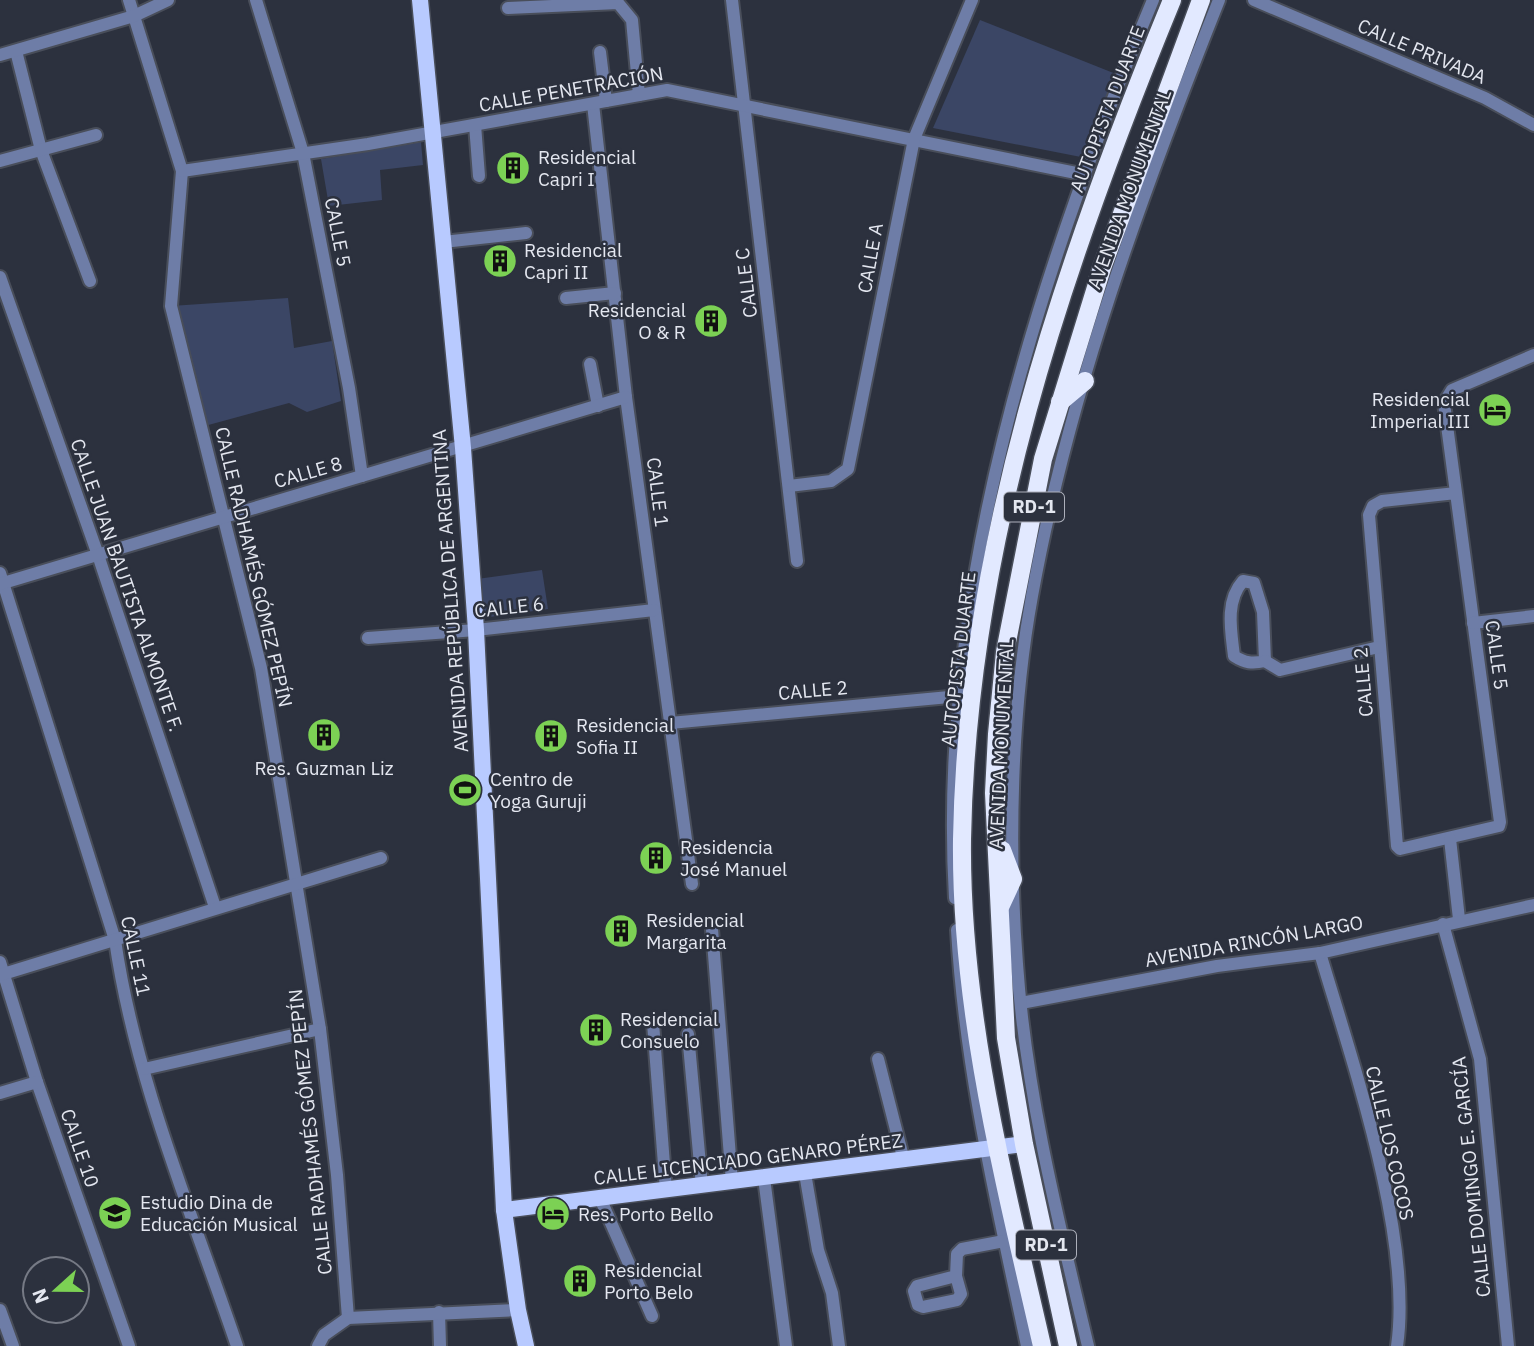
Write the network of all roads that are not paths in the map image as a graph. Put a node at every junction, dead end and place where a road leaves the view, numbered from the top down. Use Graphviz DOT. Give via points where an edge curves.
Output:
graph roads {
  1 [pos="129,0"];
  2 [pos="168,0"];
  3 [pos="256,0"];
  4 [pos="420,0"];
  5 [pos="732,0"];
  6 [pos="972,0"];
  7 [pos="1153,0"];
  8 [pos="1172,0"];
  9 [pos="1201,0"];
  10 [pos="1219,0"];
  11 [pos="1254,0"];
  12 [pos="509,8"];
  13 [pos="134,16"];
  14 [pos="16,51"];
  15 [pos="600,52"];
  16 [pos="0,55"];
  17 [pos="639,94"];
  18 [pos="599,103"];
  19 [pos="744,104"];
  20 [pos="475,125"];
  21 [pos="1534,125"];
  22 [pos="432,133"];
  23 [pos="96,135"];
  24 [pos="914,139"];
  25 [pos="41,150"];
  26 [pos="303,153"];
  27 [pos="0,162"];
  28 [pos="182,171"];
  29 [pos="1086,175"];
  30 [pos="479,176"];
  31 [pos="526,233"];
  32 [pos="443,242"];
  33 [pos="0,276"];
  34 [pos="90,281"];
  35 [pos="615,293"];
  36 [pos="566,298"];
  37 [pos="1077,347"];
  38 [pos="1534,355"];
  39 [pos="590,364"];
  40 [pos="1086,375"];
  41 [pos="626,397"];
  42 [pos="1060,402"];
  43 [pos="598,406"];
  44 [pos="463,448"];
  45 [pos="362,476"];
  46 [pos="789,486"];
  47 [pos="1456,493"];
  48 [pos="223,517"];
  49 [pos="98,555"];
  50 [pos="797,561"];
  51 [pos="1,580"];
  52 [pos="654,610"];
  53 [pos="1534,615"];
  54 [pos="1473,624"];
  55 [pos="476,630"];
  56 [pos="368,638"];
  57 [pos="1379,647"];
  58 [pos="1265,661"];
  59 [pos="960,696"];
  60 [pos="670,723"];
  61 [pos="997,837"];
  62 [pos="1450,839"];
  63 [pos="381,858"];
  64 [pos="1013,879"];
  65 [pos="297,883"];
  66 [pos="692,884"];
  67 [pos="1534,905"];
  68 [pos="215,907"];
  69 [pos="999,908"];
  70 [pos="1459,919"];
  71 [pos="1443,923"];
  72 [pos="712,929"];
  73 [pos="115,940"];
  74 [pos="1320,953"];
  75 [pos="1,970"];
  76 [pos="1021,1003"];
  77 [pos="653,1023"];
  78 [pos="320,1029"];
  79 [pos="688,1034"];
  80 [pos="878,1059"];
  81 [pos="144,1069"];
  82 [pos="37,1082"];
  83 [pos="0,1093"];
  84 [pos="1024,1144"];
  85 [pos="991,1150"];
  86 [pos="904,1161"];
  87 [pos="805,1173"];
  88 [pos="764,1178"];
  89 [pos="732,1182"];
  90 [pos="702,1186"];
  91 [pos="666,1190"];
  92 [pos="600,1198"];
  93 [pos="504,1210"];
  94 [pos="1004,1241"];
  95 [pos="957,1276"];
  96 [pos="0,1310"];
  97 [pos="517,1310"];
  98 [pos="439,1312"];
  99 [pos="652,1316"];
  100 [pos="348,1318"];
  101 [pos="13,1346"];
  102 [pos="129,1346"];
  103 [pos="237,1346"];
  104 [pos="318,1346"];
  105 [pos="440,1346"];
  106 [pos="526,1346"];
  107 [pos="786,1346"];
  108 [pos="839,1346"];
  109 [pos="1027,1346"];
  110 [pos="1042,1346"];
  111 [pos="1068,1346"];
  112 [pos="1088,1346"];
  113 [pos="1397,1346"];
  114 [pos="1508,1346"];
  1 -- 13 [label="street, CALLE RADHAMÉS GÓMEZ PEPÍN"];
  2 -- 13 [label="street"];
  3 -- 26 [label="street, CALLE 5"];
  4 -- 22 [label="main road, AVENIDA REPÚBLICA DE ARGENTINA"];
  5 -- 19 [label="street, CALLE C"];
  6 -- 24 [label="street, CALLE A"];
  7 -- 29 [label="street, AVENIDA MONUMENTAL"];
  8 -- 85 [label="highway, AUTOPISTA DUARTE / RD-1" via="1097,192 1045,348 1005,491 981,624 962,840"];
  9 -- 37 [label="highway, RD-1" via="1106,255"];
  10 -- 40 [label="street, AVENIDA MONUMENTAL" via="1143,201"];
  11 -- 21 [label="street, CALLE PRIVADA" via="1485,98"];
  12 -- 17 [label="street" via="618,3 632,19"];
  13 -- 14 [label="street"];
  13 -- 28 [label="street, CALLE RADHAMÉS GÓMEZ PEPÍN"];
  14 -- 16 [label="street"];
  14 -- 25 [label="street"];
  15 -- 18 [label="street, CALLE 1"];
  17 -- 18 [label="street, CALLE PENETRACIÓN"];
  17 -- 19 [label="street, CALLE PENETRACIÓN" via="678,91"];
  18 -- 20 [label="street, CALLE PENETRACIÓN"];
  18 -- 35 [label="street, CALLE 1"];
  19 -- 24 [label="street, CALLE PENETRACIÓN"];
  19 -- 46 [label="street, CALLE C"];
  20 -- 22 [label="street, CALLE PENETRACIÓN"];
  20 -- 30 [label="street"];
  22 -- 26 [label="street, CALLE PENETRACIÓN"];
  22 -- 32 [label="main road, AVENIDA REPÚBLICA DE ARGENTINA"];
  23 -- 25 [label="street"];
  24 -- 29 [label="street, CALLE PENETRACIÓN"];
  24 -- 46 [label="street, CALLE A" via="848,469 831,481"];
  25 -- 27 [label="street"];
  25 -- 34 [label="street"];
  26 -- 28 [label="street, CALLE PENETRACIÓN"];
  26 -- 45 [label="street, CALLE 5"];
  28 -- 48 [label="street, CALLE RADHAMÉS GÓMEZ PEPÍN" via="171,306"];
  29 -- 59 [label="street, AVENIDA MONUMENTAL" via="1058,255 989,495"];
  31 -- 32 [label="street"];
  32 -- 44 [label="main road, AVENIDA REPÚBLICA DE ARGENTINA"];
  33 -- 49 [label="street, CALLE JUAN BAUTISTA ALMONTE F."];
  35 -- 36 [label="street"];
  35 -- 41 [label="street, CALLE 1"];
  37 -- 40 [label="highway"];
  37 -- 42 [label="highway, RD-1"];
  38 -- 47 [label="street, CALLE 5" via="1446,396"];
  39 -- 43 [label="street"];
  40 -- 42 [label="highway"];
  40 -- 64 [label="street, AVENIDA MONUMENTAL" via="1031,599 1021,674"];
  41 -- 43 [label="street, CALLE 8"];
  41 -- 52 [label="street, CALLE 1"];
  42 -- 61 [label="highway, RD-1" via="1044,458 1005,652 994,793"];
  43 -- 44 [label="street, CALLE 8"];
  44 -- 45 [label="street, CALLE 8"];
  44 -- 55 [label="main road, AVENIDA REPÚBLICA DE ARGENTINA"];
  45 -- 48 [label="street, CALLE 8"];
  46 -- 50 [label="street, CALLE C"];
  47 -- 54 [label="street, CALLE 5"];
  47 -- 57 [label="street, CALLE 2" via="1382,501 1370,509"];
  48 -- 49 [label="street, CALLE 8"];
  48 -- 65 [label="street, CALLE RADHAMÉS GÓMEZ PEPÍN" via="261,668"];
  49 -- 51 [label="street, CALLE 8"];
  49 -- 68 [label="street, CALLE JUAN BAUTISTA ALMONTE F."];
  51 -- 73 [label="street, CALLE 11"];
  52 -- 55 [label="street, CALLE 6"];
  52 -- 60 [label="street, CALLE 1"];
  53 -- 54 [label="street"];
  54 -- 62 [label="street, CALLE 5" via="1500,822 1496,829"];
  55 -- 56 [label="street, CALLE 6"];
  55 -- 93 [label="main road, AVENIDA REPÚBLICA DE ARGENTINA"];
  57 -- 58 [label="street" via="1280,670"];
  57 -- 62 [label="street, CALLE 2" via="1397,846"];
  58 -- 58 [label="street" via="1259,593 1254,583 1243,581 1231,609 1234,656 1243,662"];
  59 -- 60 [label="street, CALLE 2"];
  59 -- 85 [label="street, AVENIDA MONUMENTAL" via="953,869 960,975"];
  60 -- 66 [label="street, CALLE 1"];
  61 -- 64 [label="highway"];
  61 -- 69 [label="highway, RD-1"];
  62 -- 70 [label="street"];
  63 -- 65 [label="street"];
  64 -- 69 [label="highway"];
  64 -- 76 [label="street, AVENIDA MONUMENTAL"];
  65 -- 68 [label="street"];
  65 -- 78 [label="street, CALLE RADHAMÉS GÓMEZ PEPÍN"];
  67 -- 70 [label="street, AVENIDA RINCÓN LARGO"];
  68 -- 73 [label="street"];
  69 -- 84 [label="highway, RD-1" via="1006,1038"];
  70 -- 71 [label="street, AVENIDA RINCÓN LARGO"];
  71 -- 74 [label="street, AVENIDA RINCÓN LARGO"];
  71 -- 114 [label="street, CALLE DOMINGO E. GARCÍA" via="1480,1059"];
  72 -- 89 [label="street"];
  73 -- 75 [label="street"];
  73 -- 81 [label="street, CALLE 11" via="122,989"];
  74 -- 76 [label="street, AVENIDA RINCÓN LARGO" via="1217,966"];
  74 -- 113 [label="street, CALLE LOS COCOS" via="1382,1181 1400,1307"];
  75 -- 82 [label="street, CALLE 10"];
  76 -- 112 [label="street, AVENIDA MONUMENTAL" via="1041,1135"];
  77 -- 91 [label="street"];
  78 -- 81 [label="street"];
  78 -- 100 [label="street, CALLE RADHAMÉS GÓMEZ PEPÍN"];
  79 -- 90 [label="street"];
  80 -- 86 [label="street"];
  81 -- 103 [label="street, CALLE 11"];
  82 -- 83 [label="street"];
  82 -- 102 [label="street, CALLE 10"];
  84 -- 85 [label="main road, CALLE LICENCIADO GENARO PÉREZ"];
  84 -- 111 [label="highway, RD-1"];
  85 -- 86 [label="main road, CALLE LICENCIADO GENARO PÉREZ"];
  85 -- 94 [label="street, AVENIDA MONUMENTAL"];
  85 -- 110 [label="highway, AUTOPISTA DUARTE / RD-1"];
  86 -- 87 [label="main road, CALLE LICENCIADO GENARO PÉREZ"];
  87 -- 88 [label="main road, CALLE LICENCIADO GENARO PÉREZ"];
  87 -- 108 [label="street"];
  88 -- 89 [label="main road, CALLE LICENCIADO GENARO PÉREZ"];
  88 -- 107 [label="street"];
  89 -- 90 [label="main road, CALLE LICENCIADO GENARO PÉREZ"];
  90 -- 91 [label="main road, CALLE LICENCIADO GENARO PÉREZ"];
  91 -- 92 [label="main road, CALLE LICENCIADO GENARO PÉREZ"];
  92 -- 93 [label="main road, CALLE LICENCIADO GENARO PÉREZ"];
  92 -- 99 [label="street"];
  93 -- 97 [label="main road, AVENIDA REPÚBLICA DE ARGENTINA"];
  94 -- 95 [label="street" via="962,1249 957,1254"];
  94 -- 109 [label="street, AVENIDA MONUMENTAL"];
  96 -- 101 [label="street"];
  97 -- 98 [label="street"];
  97 -- 106 [label="main road, AVENIDA REPÚBLICA DE ARGENTINA"];
  98 -- 100 [label="street"];
  98 -- 105 [label="street"];
  100 -- 104 [label="street" via="324,1335"];
}
